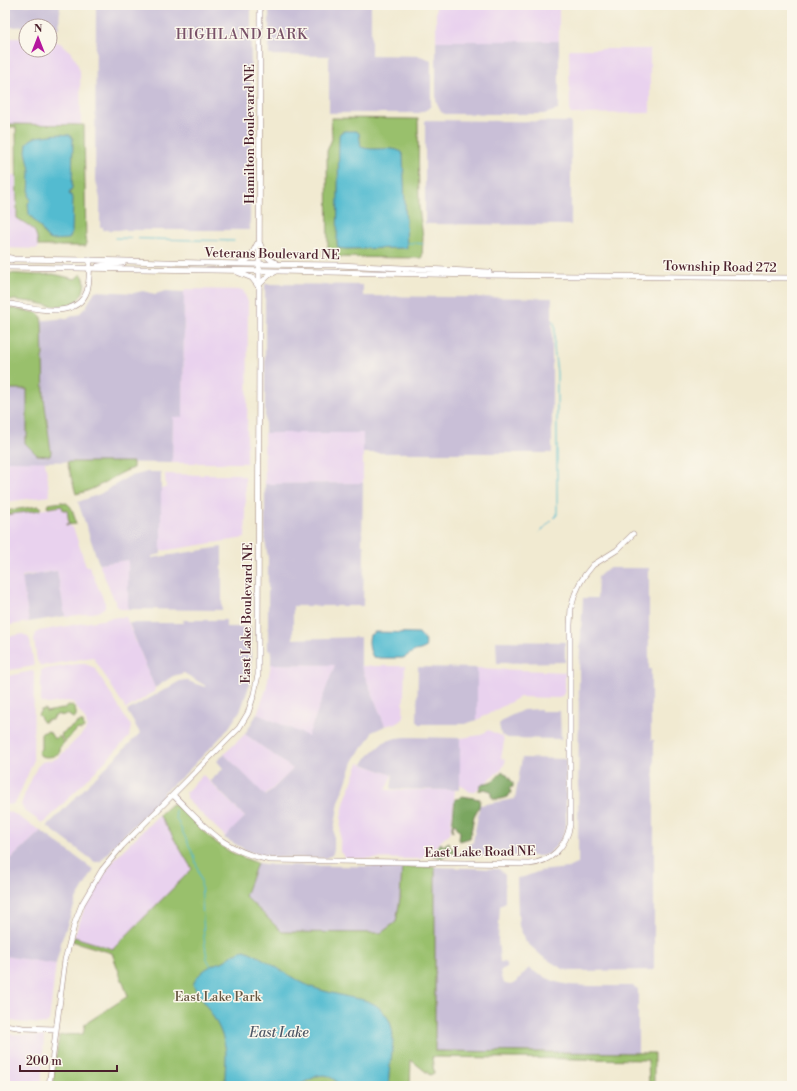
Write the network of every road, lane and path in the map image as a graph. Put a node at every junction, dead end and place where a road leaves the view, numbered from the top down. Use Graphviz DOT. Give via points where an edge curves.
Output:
graph roads {
  1 [pos="260,5"];
  2 [pos="259,241"];
  3 [pos="7,259"];
  4 [pos="90,260"];
  5 [pos="146,261"];
  6 [pos="240,264"];
  7 [pos="258,264"];
  8 [pos="279,264"];
  9 [pos="5,267"];
  10 [pos="89,268"];
  11 [pos="232,270"];
  12 [pos="258,270"];
  13 [pos="278,271"];
  14 [pos="538,275"];
  15 [pos="648,277"];
  16 [pos="792,278"];
  17 [pos="258,286"];
  18 [pos="5,303"];
  19 [pos="633,534"];
  20 [pos="173,795"];
  21 [pos="5,1025"];
  22 [pos="55,1029"];
  23 [pos="49,1086"];
  1 -- 2 [label="main road, Hamilton Boulevard NE"];
  2 -- 6 [label="main road" via="250,258"];
  2 -- 7 [label="main road, Hamilton Boulevard NE"];
  2 -- 8 [label="main road" via="269,260"];
  3 -- 4 [label="main road, Veterans Boulevard NE"];
  4 -- 5 [label="main road, Veterans Boulevard NE"];
  4 -- 10 [label="main road"];
  5 -- 6 [label="main road, Veterans Boulevard NE"];
  5 -- 10 [label="main road"];
  6 -- 7 [label="main road, Veterans Boulevard NE"];
  7 -- 8 [label="main road, Veterans Boulevard NE"];
  7 -- 12 [label="main road, East Lake Boulevard NE"];
  8 -- 14 [label="main road, Veterans Boulevard NE"];
  9 -- 10 [label="main road, Veterans Boulevard NE"];
  10 -- 11 [label="main road, Veterans Boulevard NE"];
  10 -- 18 [label="main road" via="87,291 72,308 55,310"];
  11 -- 12 [label="main road, Veterans Boulevard NE"];
  11 -- 17 [label="main road" via="252,278"];
  12 -- 13 [label="main road, Veterans Boulevard NE"];
  12 -- 17 [label="main road, East Lake Boulevard NE"];
  13 -- 14 [label="main road, Veterans Boulevard NE"];
  13 -- 17 [label="main road" via="269,275"];
  14 -- 15 [label="main road, Veterans Boulevard NE"];
  15 -- 16 [label="main road, Township Road 272"];
  17 -- 20 [label="main road, East Lake Boulevard NE" via="256,685 252,703 239,728"];
  19 -- 20 [label="main road, East Lake Road NE" via="617,550 593,565 580,583 571,608 570,825 568,836 561,848 547,859 528,864 270,860 246,854 223,843"];
  20 -- 22 [label="main road, East Lake Boulevard NE" via="113,856 82,904 66,953"];
  21 -- 22 [label="main road"];
  22 -- 23 [label="main road, East Lake Boulevard NE"];
}
